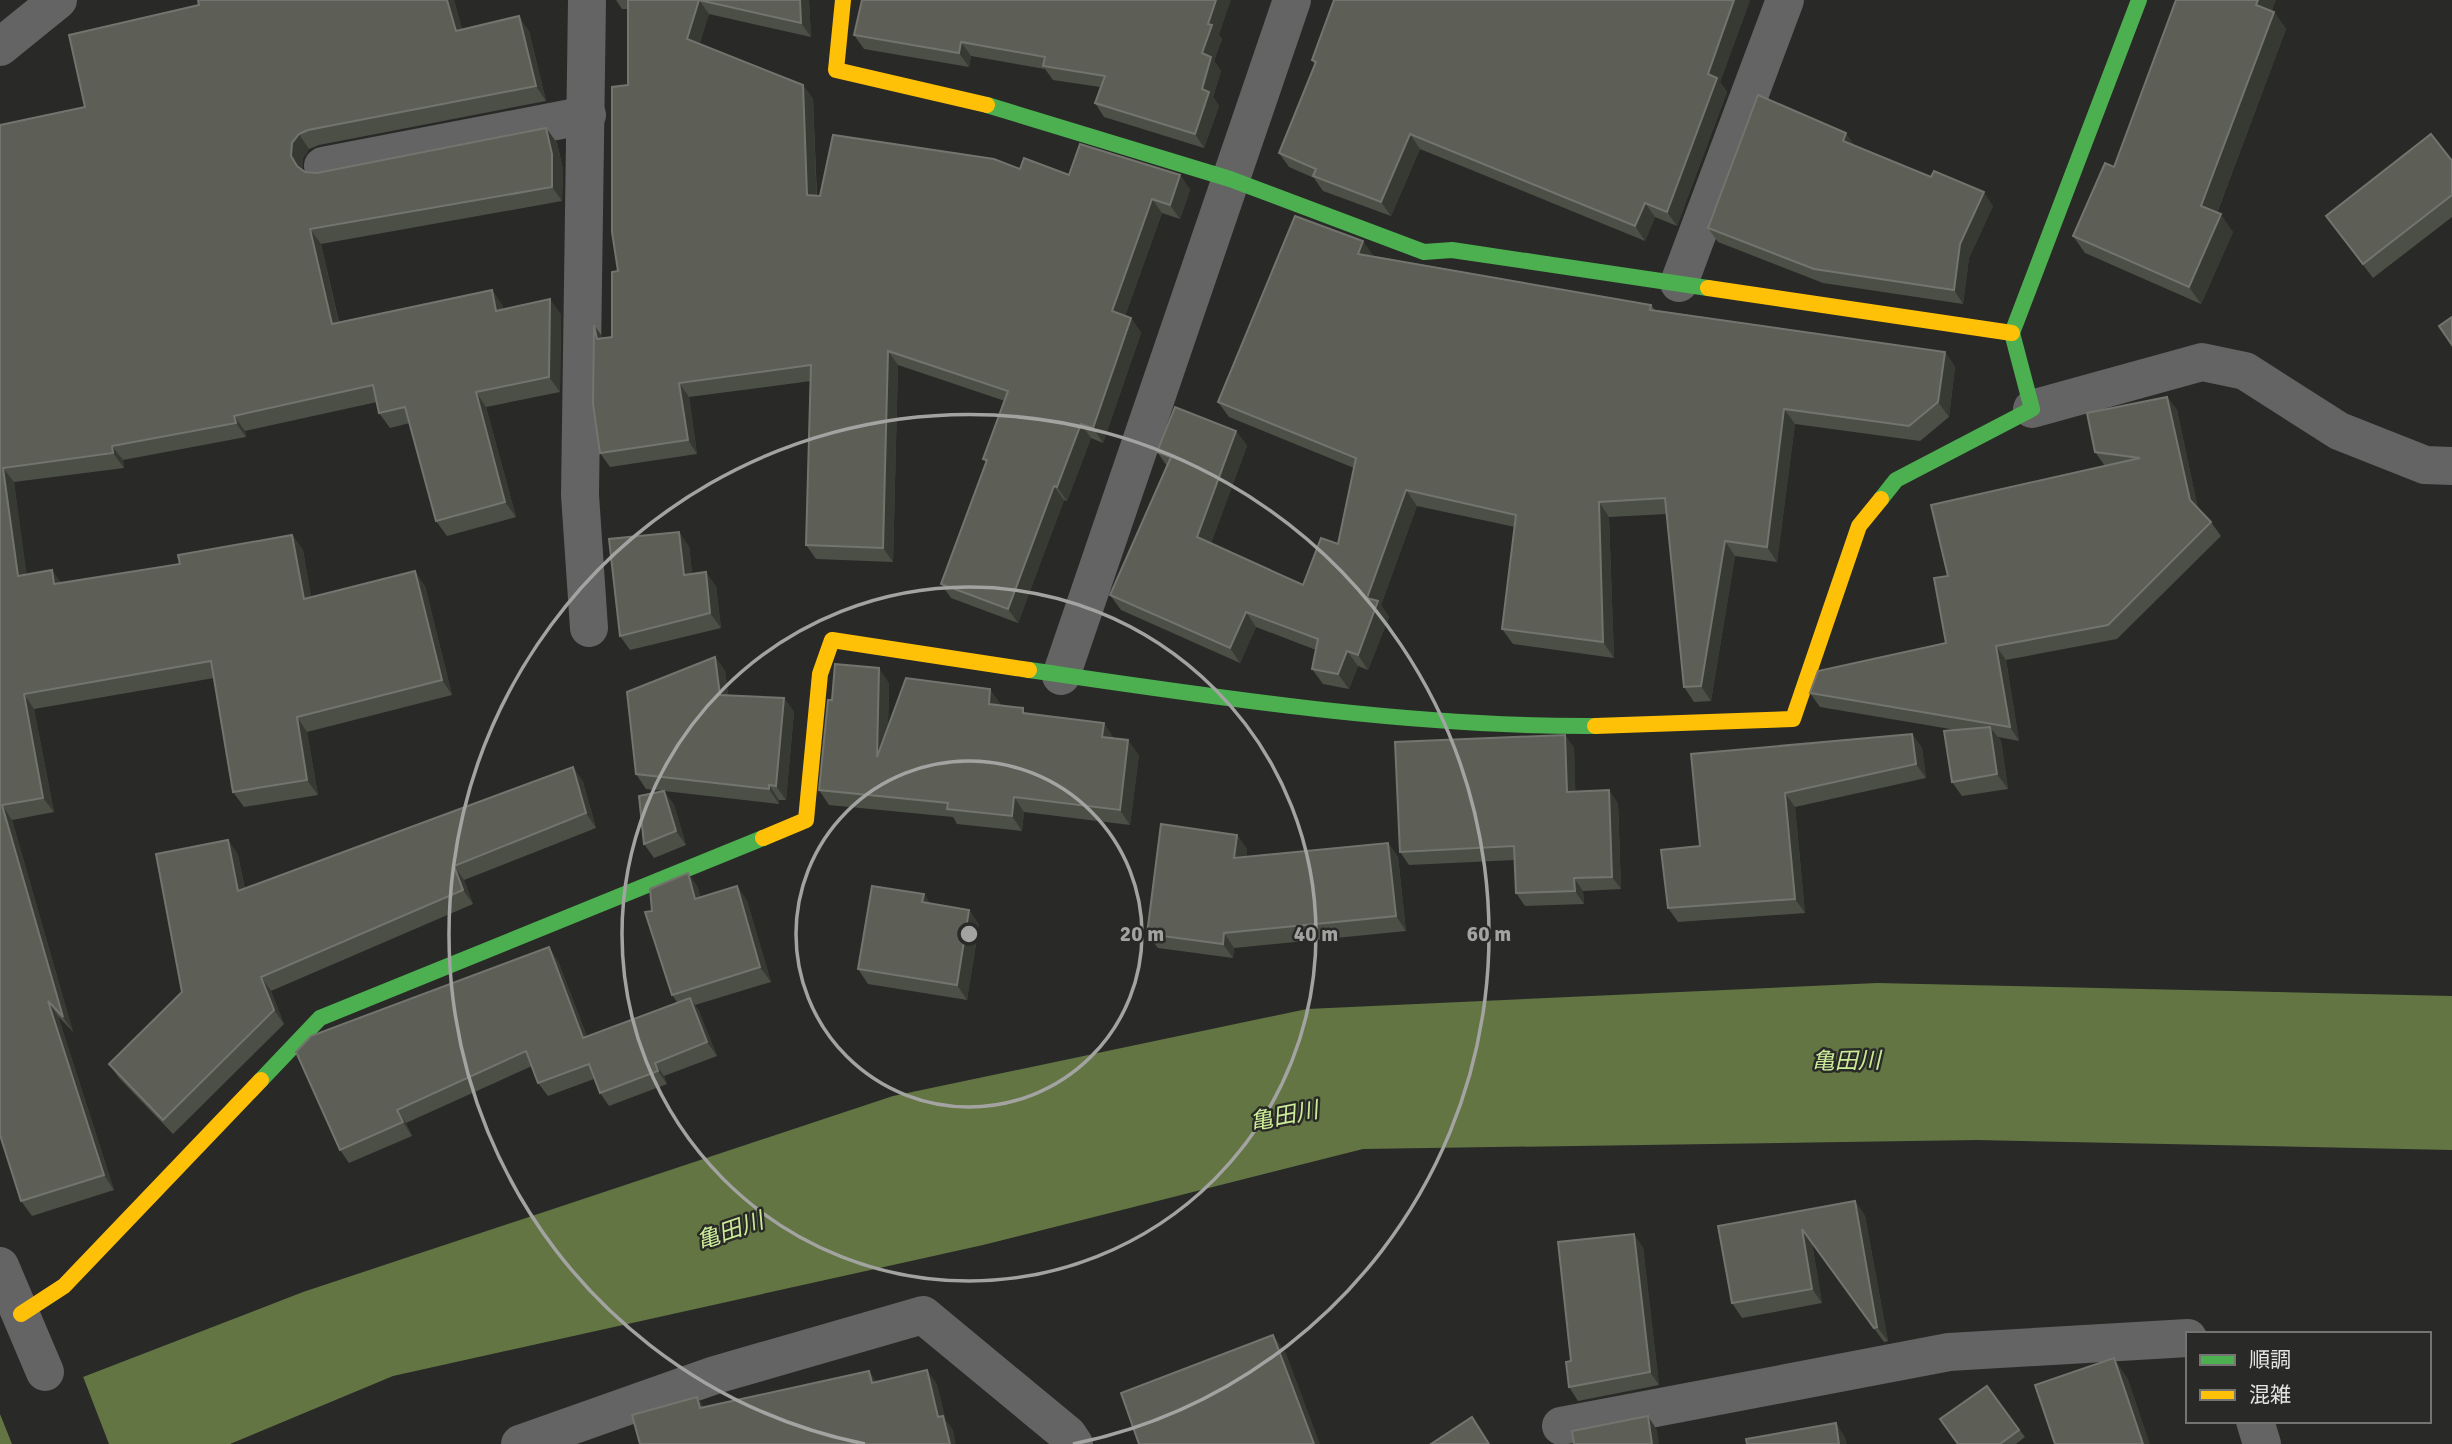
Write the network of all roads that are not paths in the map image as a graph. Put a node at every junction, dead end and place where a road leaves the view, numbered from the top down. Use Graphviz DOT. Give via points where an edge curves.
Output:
graph roads {
  1 [pos="58,0"];
  2 [pos="587,0"];
  3 [pos="843,0"];
  4 [pos="1292,0"];
  5 [pos="1785,0"];
  6 [pos="2139,0"];
  7 [pos="0,47"];
  8 [pos="587,114"];
  9 [pos="323,166"];
  10 [pos="1230,179"];
  11 [pos="1679,283"];
  12 [pos="2012,333"];
  13 [pos="2032,409"];
  14 [pos="2452,466"];
  15 [pos="589,628"];
  16 [pos="1061,676"];
  17 [pos="0,1266"];
  18 [pos="20,1314"];
  19 [pos="2186,1338"];
  20 [pos="45,1371"];
  21 [pos="2256,1423"];
  22 [pos="1561,1426"];
  23 [pos="520,1444"];
  24 [pos="1074,1444"];
  25 [pos="2262,1444"];
  1 -- 7 [label="street"];
  2 -- 8 [label="street"];
  3 -- 10 [label="street" via="836,70 1000,108"];
  4 -- 10 [label="street"];
  5 -- 11 [label="street"];
  6 -- 12 [label="street"];
  8 -- 9 [label="street"];
  8 -- 15 [label="street" via="580,495"];
  10 -- 11 [label="street" via="1424,252 1452,250"];
  10 -- 16 [label="street"];
  11 -- 12 [label="street"];
  12 -- 13 [label="street"];
  13 -- 14 [label="street" via="2202,362 2245,370 2339,431 2425,464"];
  13 -- 16 [label="street" via="1896,480 1859,526 1793,719 1650,726 1504,724"];
  16 -- 18 [label="street" via="832,639 820,674 806,820 320,1018 64,1286"];
  17 -- 18 [label="street"];
  18 -- 20 [label="street"];
  19 -- 22 [label="street" via="1949,1352"];
  21 -- 25 [label="street"];
  23 -- 24 [label="street" via="715,1375 923,1315"];
}
